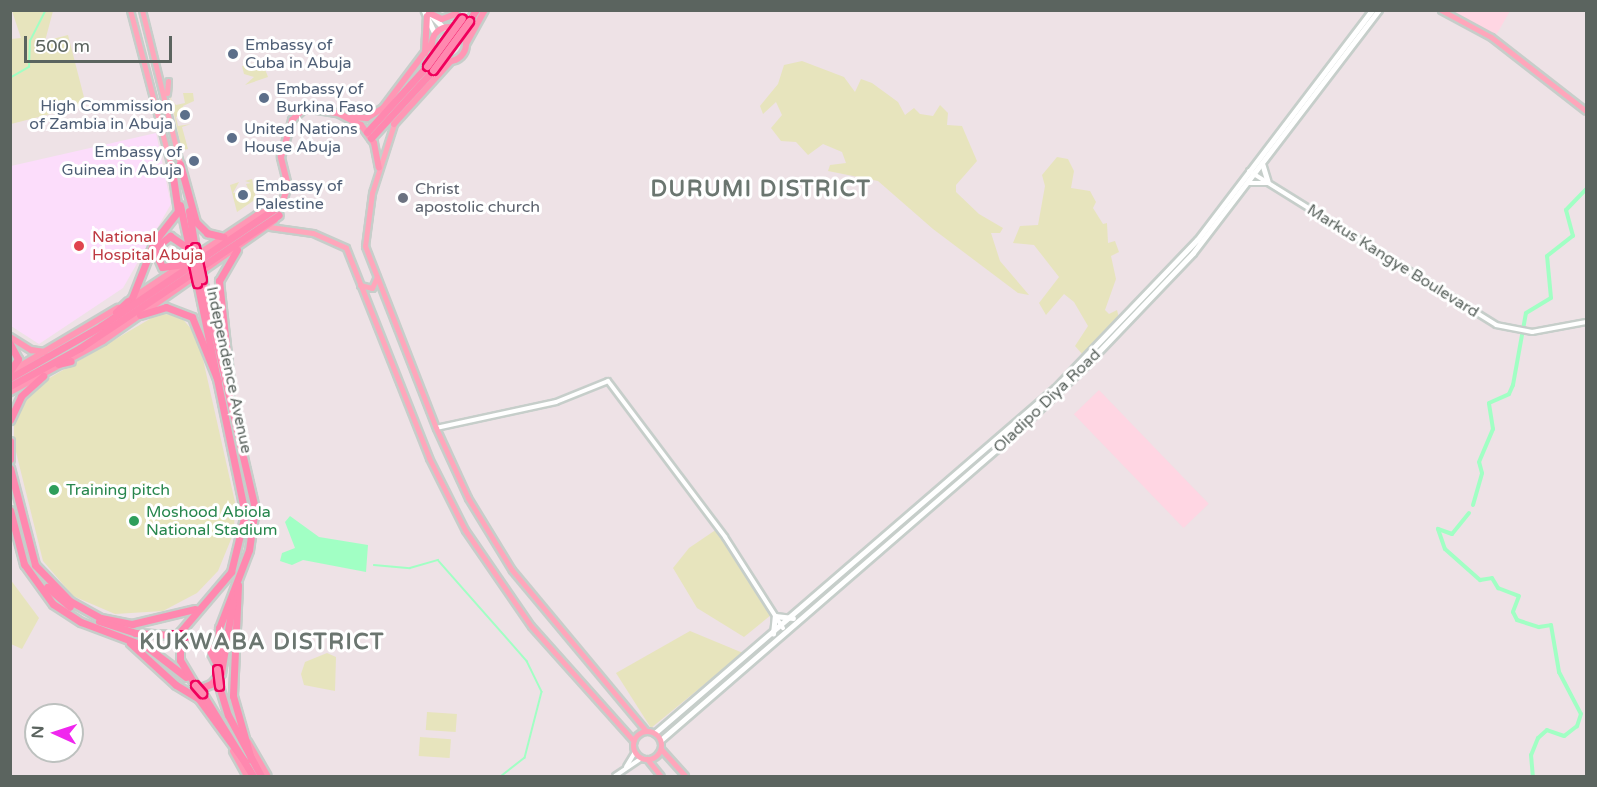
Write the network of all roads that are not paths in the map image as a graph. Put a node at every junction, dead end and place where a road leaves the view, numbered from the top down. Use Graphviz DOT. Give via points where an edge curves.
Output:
graph roads {
  1 [pos="130,10"];
  2 [pos="142,10"];
  3 [pos="467,10"];
  4 [pos="476,10"];
  5 [pos="485,10"];
  6 [pos="1372,10"];
  7 [pos="1379,10"];
  8 [pos="1441,10"];
  9 [pos="427,12"];
  10 [pos="461,16"];
  11 [pos="445,28"];
  12 [pos="435,34"];
  13 [pos="432,44"];
  14 [pos="466,45"];
  15 [pos="423,59"];
  16 [pos="451,61"];
  17 [pos="430,68"];
  18 [pos="168,81"];
  19 [pos="169,101"];
  20 [pos="386,105"];
  21 [pos="1587,111"];
  22 [pos="168,112"];
  23 [pos="347,116"];
  24 [pos="394,124"];
  25 [pos="374,126"];
  26 [pos="369,135"];
  27 [pos="1268,156"];
  28 [pos="180,161"];
  29 [pos="379,168"];
  30 [pos="172,170"];
  31 [pos="1253,171"];
  32 [pos="1269,183"];
  33 [pos="1242,189"];
  34 [pos="282,204"];
  35 [pos="279,215"];
  36 [pos="288,226"];
  37 [pos="268,229"];
  38 [pos="224,237"];
  39 [pos="191,249"];
  40 [pos="237,250"];
  41 [pos="184,264"];
  42 [pos="377,277"];
  43 [pos="200,281"];
  44 [pos="360,285"];
  45 [pos="130,300"];
  46 [pos="140,315"];
  47 [pos="1587,322"];
  48 [pos="118,324"];
  49 [pos="99,328"];
  50 [pos="10,337"];
  51 [pos="70,339"];
  52 [pos="102,341"];
  53 [pos="10,344"];
  54 [pos="57,348"];
  55 [pos="71,360"];
  56 [pos="47,367"];
  57 [pos="10,371"];
  58 [pos="43,376"];
  59 [pos="10,378"];
  60 [pos="220,383"];
  61 [pos="10,386"];
  62 [pos="10,392"];
  63 [pos="10,420"];
  64 [pos="436,428"];
  65 [pos="10,441"];
  66 [pos="240,441"];
  67 [pos="10,459"];
  68 [pos="11,471"];
  69 [pos="10,483"];
  70 [pos="10,510"];
  71 [pos="42,575"];
  72 [pos="238,577"];
  73 [pos="53,593"];
  74 [pos="202,605"];
  75 [pos="78,607"];
  76 [pos="776,616"];
  77 [pos="89,617"];
  78 [pos="793,618"];
  79 [pos="158,622"];
  80 [pos="104,623"];
  81 [pos="783,628"];
  82 [pos="113,633"];
  83 [pos="772,636"];
  84 [pos="217,667"];
  85 [pos="194,684"];
  86 [pos="188,690"];
  87 [pos="646,731"];
  88 [pos="655,733"];
  89 [pos="661,740"];
  90 [pos="634,741"];
  91 [pos="248,742"];
  92 [pos="661,749"];
  93 [pos="233,751"];
  94 [pos="635,752"];
  95 [pos="645,759"];
  96 [pos="248,760"];
  97 [pos="626,768"];
  98 [pos="247,777"];
  99 [pos="253,777"];
  100 [pos="261,777"];
  101 [pos="267,777"];
  102 [pos="615,777"];
  103 [pos="661,777"];
  104 [pos="685,777"];
  1 -- 30 [label="main road, Independence Avenue"];
  2 -- 22 [label="main road, Independence Avenue"];
  3 -- 10 [label="highway"];
  4 -- 10 [label="highway"];
  5 -- 14 [label="highway"];
  6 -- 31 [label="main road, Oladipo Diya Road"];
  7 -- 27 [label="main road, Oladipo Diya Road"];
  8 -- 21 [label="main road" via="1491,37"];
  9 -- 10 [label="highway" via="442,19"];
  9 -- 11 [label="main road"];
  9 -- 12 [label="main road"];
  9 -- 15 [label="highway" via="430,28"];
  10 -- 11 [label="highway"];
  10 -- 17 [label="highway, bridge"];
  11 -- 12 [label="highway"];
  11 -- 14 [label="highway" via="461,33"];
  12 -- 13 [label="highway"];
  13 -- 15 [label="highway"];
  13 -- 16 [label="highway" via="437,57"];
  14 -- 16 [label="highway" via="460,57"];
  15 -- 20 [label="highway"];
  16 -- 24 [label="highway"];
  17 -- 25 [label="highway"];
  17 -- 26 [label="highway"];
  18 -- 19 [label="main road"];
  19 -- 22 [label="main road"];
  19 -- 28 [label="main road"];
  20 -- 23 [label="highway" via="367,118"];
  20 -- 25 [label="highway"];
  22 -- 28 [label="main road, Independence Avenue"];
  23 -- 26 [label="highway"];
  23 -- 34 [label="highway" via="316,107 296,115 281,157 288,186"];
  24 -- 29 [label="main road"];
  25 -- 26 [label="highway"];
  26 -- 29 [label="highway"];
  27 -- 31 [label="main road, Oladipo Diya Road"];
  27 -- 32 [label="main road" via="1262,170"];
  28 -- 38 [label="highway" via="196,222 207,233"];
  28 -- 39 [label="highway, Independence Avenue"];
  29 -- 42 [label="main road" via="364,227 365,246"];
  30 -- 39 [label="highway, Independence Avenue"];
  30 -- 45 [label="highway" via="178,211 154,242"];
  31 -- 32 [label="street, Markus Kangye Boulevard"];
  31 -- 33 [label="main road, Oladipo Diya Road"];
  31 -- 78 [label="main road, Oladipo Diya Road" via="1187,251 1055,388"];
  32 -- 33 [label="main road" via="1253,180"];
  32 -- 47 [label="street, Markus Kangye Boulevard" via="1496,325 1526,331"];
  33 -- 89 [label="main road, Oladipo Diya Road" via="1193,253 1042,409"];
  34 -- 35 [label="main road"];
  34 -- 38 [label="highway"];
  34 -- 49 [label="highway"];
  35 -- 36 [label="main road"];
  35 -- 37 [label="highway"];
  35 -- 48 [label="highway"];
  36 -- 37 [label="main road"];
  36 -- 44 [label="main road" via="328,237 346,248"];
  37 -- 40 [label="highway"];
  38 -- 41 [label="highway"];
  39 -- 41 [label="highway" via="170,236 154,249 162,267"];
  39 -- 43 [label="highway, Independence Avenue, bridge"];
  40 -- 46 [label="highway"];
  40 -- 66 [label="highway" via="223,267 219,292"];
  41 -- 45 [label="highway"];
  42 -- 44 [label="main road" via="372,288"];
  42 -- 64 [label="main road"];
  43 -- 60 [label="highway, Independence Avenue"];
  43 -- 66 [label="highway, Independence Avenue"];
  44 -- 90 [label="main road" via="429,458 465,530 531,626"];
  45 -- 49 [label="highway"];
  45 -- 51 [label="highway"];
  46 -- 52 [label="highway"];
  46 -- 60 [label="highway" via="166,307 192,317"];
  48 -- 52 [label="highway"];
  48 -- 56 [label="highway"];
  49 -- 51 [label="highway"];
  49 -- 59 [label="highway"];
  50 -- 54 [label="highway" via="38,352"];
  51 -- 54 [label="highway"];
  52 -- 55 [label="highway"];
  53 -- 57 [label="highway" via="18,359"];
  54 -- 57 [label="highway"];
  55 -- 56 [label="highway"];
  55 -- 58 [label="highway"];
  56 -- 61 [label="highway"];
  58 -- 62 [label="highway"];
  58 -- 63 [label="highway" via="21,396"];
  60 -- 74 [label="highway, Independence Avenue" via="244,522 231,572"];
  64 -- 76 [label="street" via="556,402 608,381 725,537"];
  64 -- 87 [label="main road" via="468,498 512,570"];
  65 -- 67 [label="highway"];
  66 -- 72 [label="highway, Independence Avenue" via="255,508 249,550"];
  68 -- 71 [label="highway" via="30,551"];
  69 -- 73 [label="highway" via="29,557"];
  70 -- 82 [label="highway" via="21,555 40,590 71,617"];
  71 -- 73 [label="highway"];
  71 -- 75 [label="highway"];
  72 -- 84 [label="highway, Independence Avenue" via="222,617"];
  72 -- 86 [label="highway" via="220,673 207,687"];
  72 -- 91 [label="highway" via="233,696"];
  73 -- 77 [label="highway"];
  74 -- 79 [label="highway"];
  74 -- 85 [label="highway, Independence Avenue" via="185,622 178,641 180,660"];
  75 -- 77 [label="highway"];
  75 -- 79 [label="highway" via="118,622"];
  76 -- 78 [label="main road"];
  76 -- 81 [label="street"];
  76 -- 83 [label="main road"];
  77 -- 80 [label="highway"];
  78 -- 81 [label="main road, Oladipo Diya Road"];
  79 -- 80 [label="highway"];
  80 -- 84 [label="highway, bridge" via="135,633 182,635 206,643"];
  81 -- 83 [label="main road, Oladipo Diya Road"];
  82 -- 85 [label="highway" via="159,654"];
  82 -- 86 [label="highway"];
  83 -- 88 [label="main road, Oladipo Diya Road"];
  84 -- 96 [label="highway, bridge" via="228,715"];
  85 -- 96 [label="highway, bridge"];
  86 -- 93 [label="highway" via="202,702"];
  87 -- 88 [label="main road"];
  87 -- 90 [label="main road"];
  88 -- 89 [label="main road"];
  89 -- 92 [label="main road"];
  90 -- 94 [label="main road"];
  91 -- 96 [label="highway"];
  91 -- 101 [label="highway"];
  92 -- 95 [label="main road"];
  92 -- 104 [label="main road"];
  93 -- 96 [label="highway"];
  93 -- 98 [label="highway"];
  94 -- 95 [label="main road"];
  94 -- 97 [label="street"];
  95 -- 97 [label="street"];
  95 -- 103 [label="main road"];
  96 -- 99 [label="highway"];
  96 -- 100 [label="highway"];
  97 -- 102 [label="street"];
}
